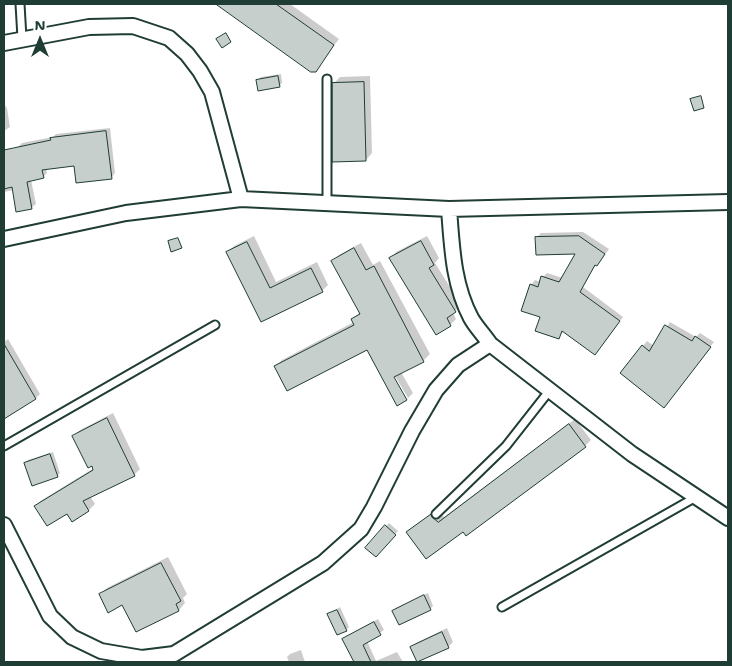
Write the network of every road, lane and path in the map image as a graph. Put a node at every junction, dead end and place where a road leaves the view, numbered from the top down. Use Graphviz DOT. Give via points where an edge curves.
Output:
graph roads {
  1 [pos="20,4"];
  2 [pos="22,38"];
  3 [pos="4,43"];
  4 [pos="327,79"];
  5 [pos="241,200"];
  6 [pos="728,202"];
  7 [pos="327,204"];
  8 [pos="449,209"];
  9 [pos="4,240"];
  10 [pos="215,325"];
  11 [pos="490,344"];
  12 [pos="550,390"];
  13 [pos="4,446"];
  14 [pos="696,497"];
  15 [pos="436,514"];
  16 [pos="728,518"];
  17 [pos="4,525"];
  18 [pos="502,607"];
  1 -- 2 [label="lane"];
  2 -- 3 [label="street"];
  2 -- 5 [label="street" via="89,27 133,26 169,38 187,54 212,92"];
  4 -- 7 [label="lane"];
  5 -- 7 [label="street"];
  5 -- 9 [label="street" via="126,213"];
  6 -- 8 [label="street"];
  7 -- 8 [label="street"];
  8 -- 11 [label="street" via="454,270 460,292 472,320"];
  10 -- 13 [label="lane"];
  11 -- 12 [label="street"];
  11 -- 17 [label="street" via="458,365 436,390 361,529 323,563 174,654 142,658 101,651 72,637 50,616"];
  12 -- 14 [label="street" via="632,454"];
  12 -- 15 [label="lane" via="506,446"];
  14 -- 16 [label="street"];
  14 -- 18 [label="lane"];
}
